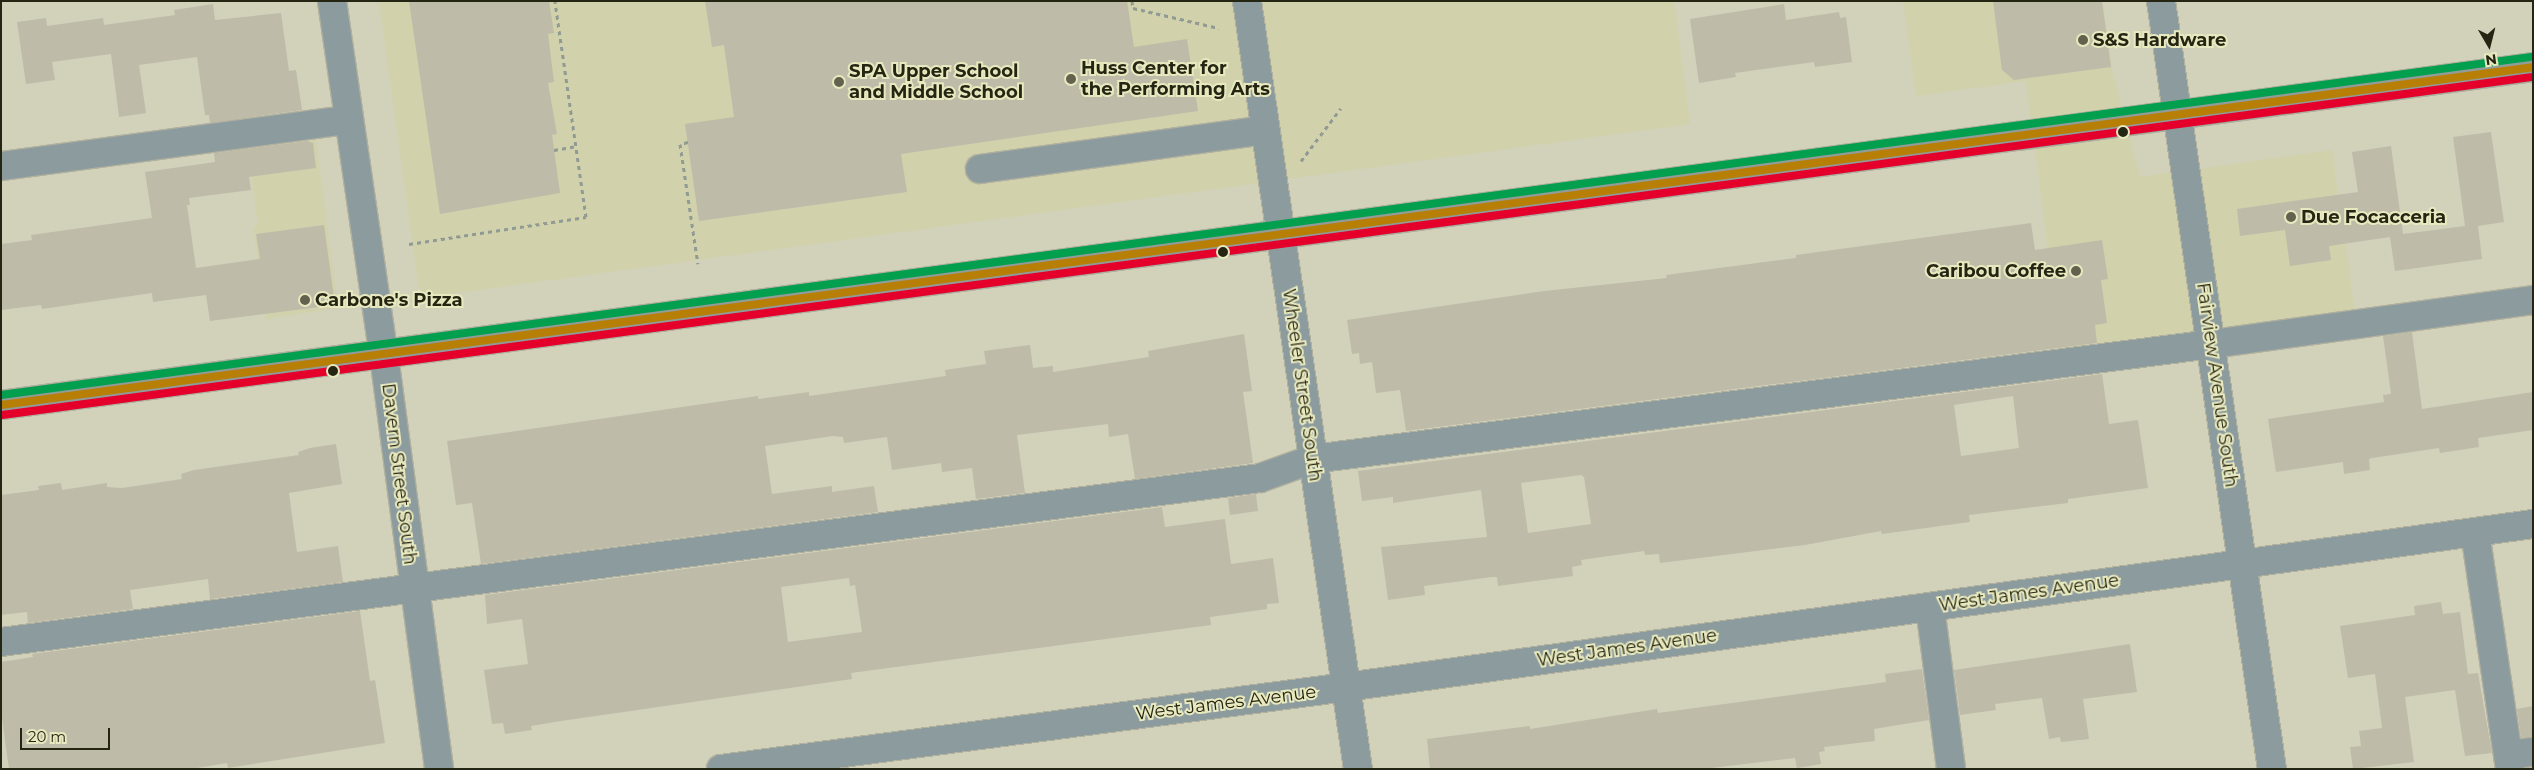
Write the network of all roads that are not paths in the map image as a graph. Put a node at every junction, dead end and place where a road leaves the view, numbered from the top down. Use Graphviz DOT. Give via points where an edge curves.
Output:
graph roads {
  1 [pos="332,1"];
  2 [pos="1247,1"];
  3 [pos="2161,1"];
  4 [pos="2533,67"];
  5 [pos="2178,114"];
  6 [pos="348,120"];
  7 [pos="1265,130"];
  8 [pos="1,166"];
  9 [pos="980,169"];
  10 [pos="1280,235"];
  11 [pos="2533,300"];
  12 [pos="2212,344"];
  13 [pos="384,356"];
  14 [pos="1,405"];
  15 [pos="1313,459"];
  16 [pos="2533,524"];
  17 [pos="2475,532"];
  18 [pos="2243,564"];
  19 [pos="414,588"];
  20 [pos="1930,607"];
  21 [pos="1,642"];
  22 [pos="1346,687"];
  23 [pos="2517,759"];
  24 [pos="439,769"];
  25 [pos="721,769"];
  26 [pos="1358,769"];
  27 [pos="1950,769"];
  28 [pos="2272,769"];
  1 -- 6 [label="street, Davern Street South"];
  2 -- 7 [label="street, Wheeler Street South"];
  3 -- 5 [label="street, Fairview Avenue South"];
  4 -- 5 [label="main road"];
  5 -- 10 [label="main road"];
  5 -- 12 [label="street, Fairview Avenue South"];
  6 -- 8 [label="street"];
  6 -- 13 [label="street, Davern Street South"];
  7 -- 9 [label="street"];
  7 -- 10 [label="street, Wheeler Street South"];
  10 -- 13 [label="main road"];
  10 -- 15 [label="street, Wheeler Street South"];
  11 -- 12 [label="street"];
  12 -- 15 [label="street"];
  12 -- 18 [label="street, Fairview Avenue South"];
  13 -- 14 [label="main road"];
  13 -- 19 [label="street, Davern Street South"];
  15 -- 19 [label="street" via="1260,478"];
  15 -- 22 [label="street, Wheeler Street South"];
  16 -- 17 [label="street, West James Avenue"];
  17 -- 18 [label="street, West James Avenue"];
  17 -- 23 [label="street"];
  18 -- 20 [label="street, West James Avenue"];
  18 -- 28 [label="street, Fairview Avenue South"];
  19 -- 21 [label="street"];
  19 -- 24 [label="street, Davern Street South"];
  20 -- 22 [label="street, West James Avenue"];
  20 -- 27 [label="street"];
  22 -- 25 [label="street, West James Avenue"];
  22 -- 26 [label="street, Wheeler Street South"];
}
